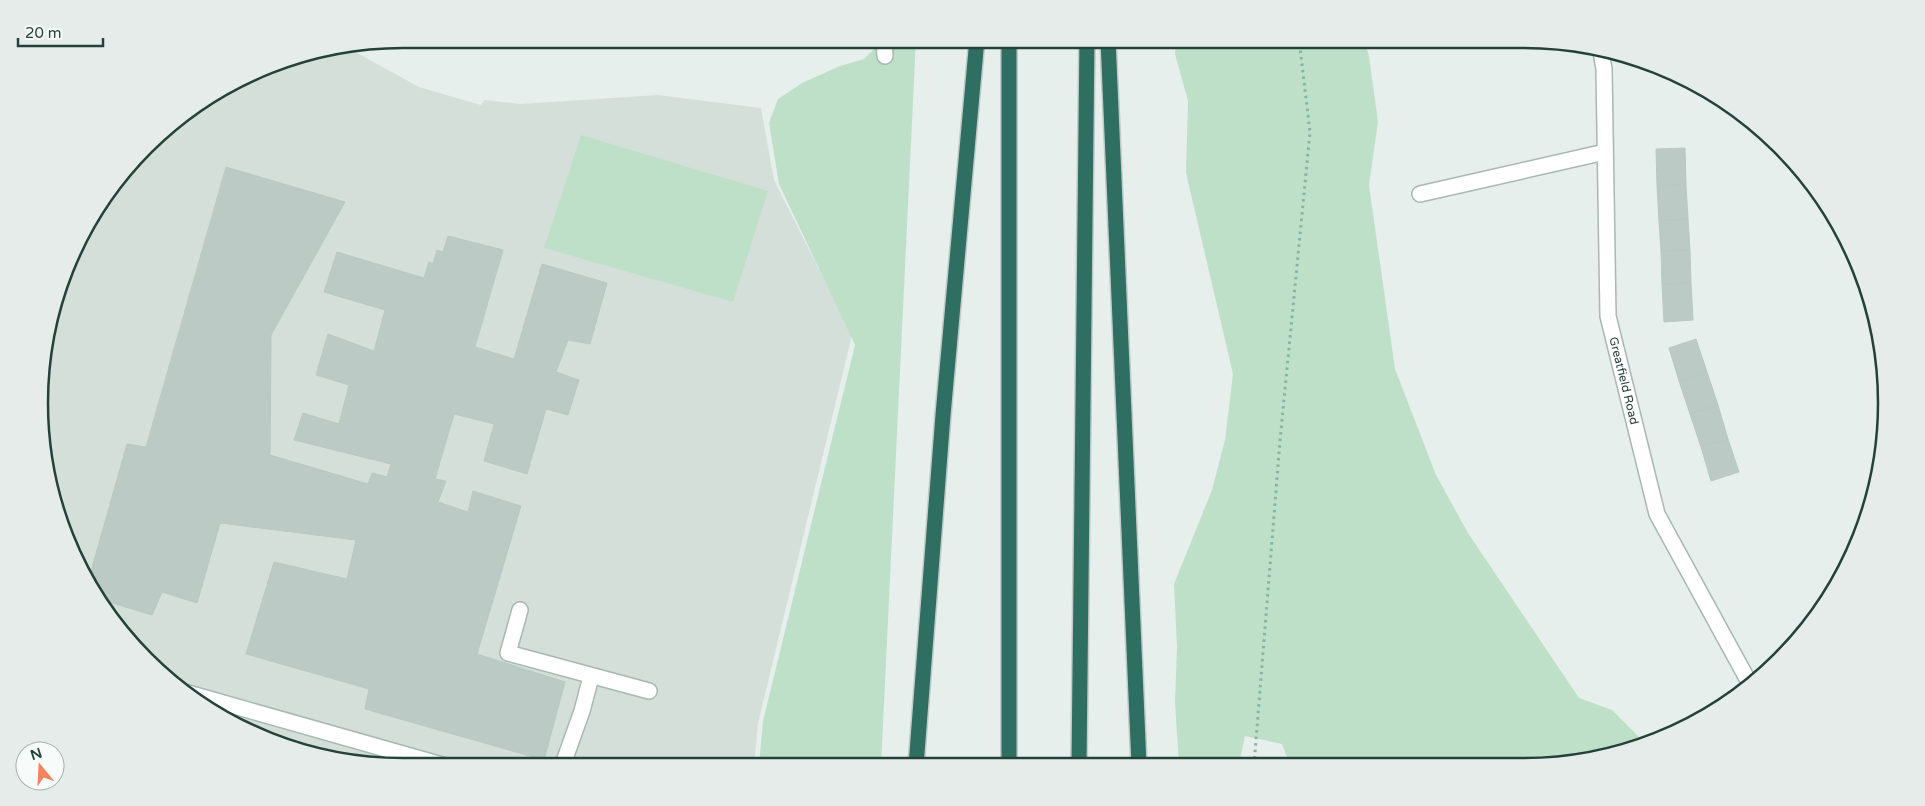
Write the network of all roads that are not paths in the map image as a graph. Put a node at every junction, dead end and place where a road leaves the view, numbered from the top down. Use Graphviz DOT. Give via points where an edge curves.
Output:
graph roads {
  1 [pos="885,48"];
  2 [pos="976,48"];
  3 [pos="1009,48"];
  4 [pos="1087,48"];
  5 [pos="1108,48"];
  6 [pos="885,56"];
  7 [pos="1602,57"];
  8 [pos="1605,152"];
  9 [pos="1420,194"];
  10 [pos="520,610"];
  11 [pos="592,677"];
  12 [pos="1747,678"];
  13 [pos="649,692"];
  14 [pos="203,698"];
  15 [pos="417,758"];
  16 [pos="565,758"];
  17 [pos="917,758"];
  18 [pos="1009,758"];
  19 [pos="1079,758"];
  20 [pos="1139,758"];
  1 -- 6 [label="street"];
  2 -- 17 [label="highway"];
  3 -- 18 [label="highway"];
  4 -- 19 [label="highway"];
  5 -- 20 [label="highway"];
  7 -- 8 [label="street, Greatfield Road"];
  8 -- 9 [label="street"];
  8 -- 12 [label="street, Greatfield Road" via="1608,316 1657,514"];
  10 -- 11 [label="street" via="508,653"];
  11 -- 13 [label="street"];
  11 -- 16 [label="street"];
  14 -- 15 [label="street"];
}
